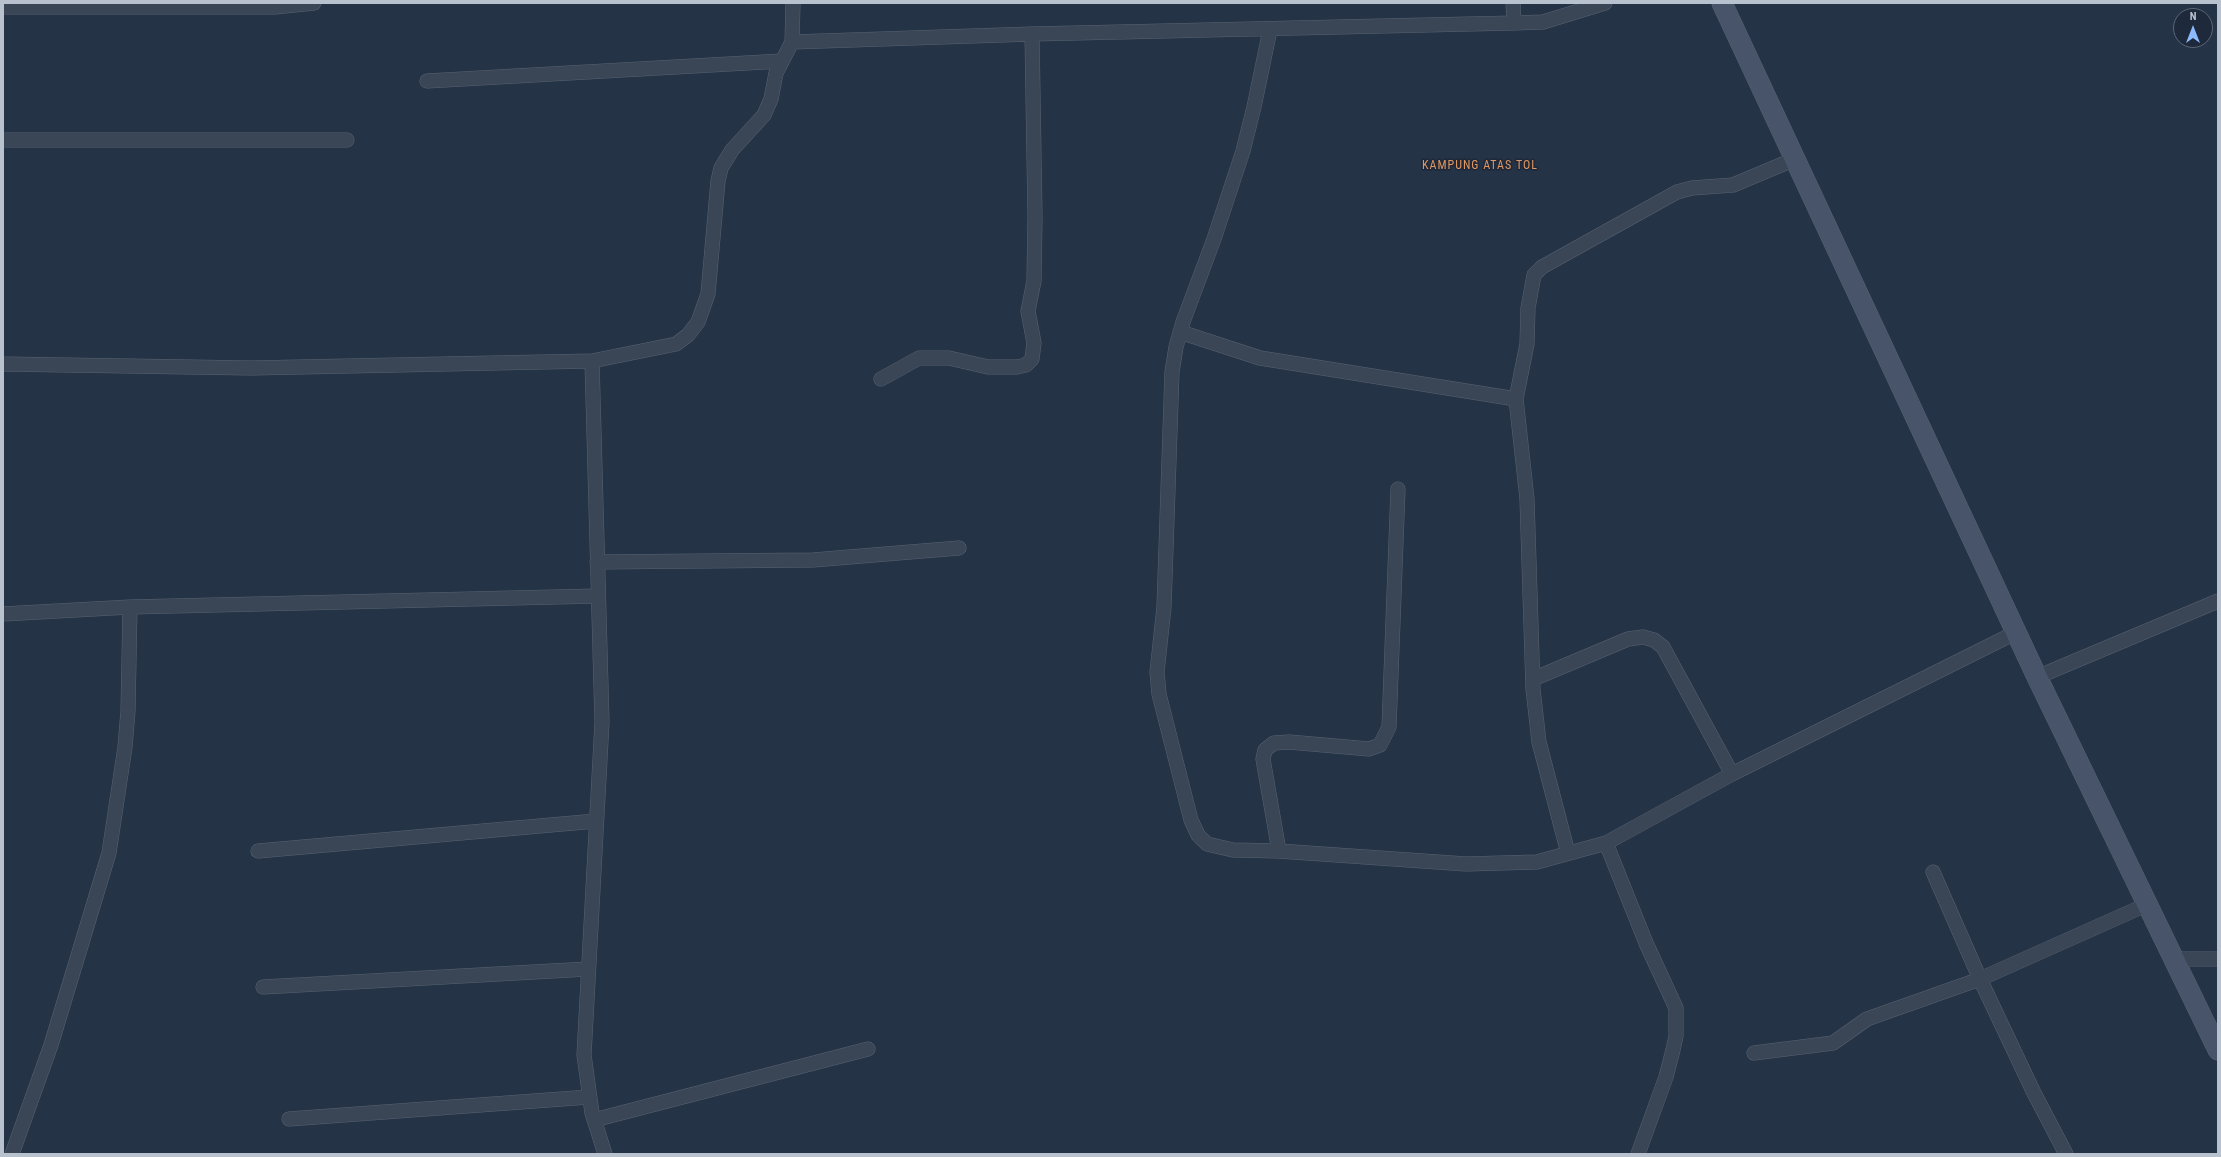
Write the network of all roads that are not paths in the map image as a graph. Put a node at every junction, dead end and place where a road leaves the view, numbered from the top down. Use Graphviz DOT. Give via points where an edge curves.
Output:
graph roads {
  1 [pos="314,3"];
  2 [pos="793,3"];
  3 [pos="1513,3"];
  4 [pos="1605,3"];
  5 [pos="1722,3"];
  6 [pos="3,7"];
  7 [pos="1514,23"];
  8 [pos="1270,30"];
  9 [pos="1032,34"];
  10 [pos="792,42"];
  11 [pos="782,61"];
  12 [pos="427,81"];
  13 [pos="3,140"];
  14 [pos="347,140"];
  15 [pos="1795,159"];
  16 [pos="1180,332"];
  17 [pos="592,362"];
  18 [pos="3,364"];
  19 [pos="881,379"];
  20 [pos="1516,399"];
  21 [pos="1398,489"];
  22 [pos="959,548"];
  23 [pos="597,562"];
  24 [pos="598,596"];
  25 [pos="2218,601"];
  26 [pos="130,607"];
  27 [pos="3,614"];
  28 [pos="2017,632"];
  29 [pos="2037,677"];
  30 [pos="1533,679"];
  31 [pos="1732,774"];
  32 [pos="596,821"];
  33 [pos="1606,843"];
  34 [pos="258,852"];
  35 [pos="1279,852"];
  36 [pos="1568,853"];
  37 [pos="1933,872"];
  38 [pos="2148,904"];
  39 [pos="2175,959"];
  40 [pos="2218,959"];
  41 [pos="588,969"];
  42 [pos="1980,979"];
  43 [pos="263,986"];
  44 [pos="868,1049"];
  45 [pos="2218,1050"];
  46 [pos="1754,1053"];
  47 [pos="589,1097"];
  48 [pos="289,1119"];
  49 [pos="594,1120"];
  50 [pos="12,1154"];
  51 [pos="605,1154"];
  52 [pos="1638,1154"];
  53 [pos="2066,1154"];
  1 -- 6 [label="street" via="275,7"];
  2 -- 10 [label="street"];
  3 -- 7 [label="street"];
  4 -- 7 [label="street" via="1543,22"];
  5 -- 15 [label="main road"];
  7 -- 8 [label="street"];
  8 -- 9 [label="street"];
  8 -- 16 [label="street" via="1243,151"];
  9 -- 10 [label="street"];
  9 -- 19 [label="street" via="1036,217 1034,281 1028,311 1034,343 1032,359 1026,365 1017,367 988,367 949,358 919,358"];
  10 -- 11 [label="street"];
  11 -- 12 [label="street"];
  11 -- 17 [label="street" via="764,115 732,150 721,168 708,294 698,322 688,335 676,344"];
  13 -- 14 [label="street"];
  15 -- 20 [label="street" via="1733,185 1692,188 1677,192 1542,267 1534,275 1530,287 1527,344"];
  15 -- 28 [label="main road"];
  16 -- 20 [label="street" via="1260,358"];
  16 -- 35 [label="street" via="1172,372 1164,599 1157,672 1159,694 1191,820 1198,835 1207,844 1216,848"];
  17 -- 18 [label="street" via="251,368"];
  17 -- 23 [label="street"];
  20 -- 30 [label="street" via="1527,498"];
  21 -- 35 [label="street" via="1389,727 1380,745 1370,749 1289,742 1274,743 1265,750 1263,759"];
  22 -- 23 [label="street" via="813,560"];
  23 -- 24 [label="street"];
  24 -- 26 [label="street"];
  24 -- 32 [label="street" via="602,722"];
  25 -- 29 [label="street"];
  26 -- 27 [label="street"];
  26 -- 50 [label="street" via="125,747 109,853 51,1045"];
  28 -- 29 [label="main road"];
  28 -- 31 [label="street"];
  29 -- 38 [label="main road"];
  30 -- 31 [label="street" via="1628,639 1643,637 1654,640 1663,647"];
  30 -- 36 [label="street" via="1539,742"];
  31 -- 33 [label="street"];
  32 -- 34 [label="street"];
  32 -- 41 [label="street"];
  33 -- 36 [label="street"];
  33 -- 52 [label="street" via="1646,943 1676,1008 1676,1036 1666,1077"];
  35 -- 36 [label="street" via="1466,864 1537,862"];
  37 -- 42 [label="street"];
  38 -- 39 [label="main road"];
  38 -- 42 [label="street"];
  39 -- 40 [label="street"];
  39 -- 45 [label="main road"];
  41 -- 43 [label="street"];
  41 -- 47 [label="street" via="584,1055"];
  42 -- 46 [label="street" via="1867,1019 1833,1043"];
  42 -- 53 [label="street"];
  44 -- 49 [label="street"];
  47 -- 48 [label="street"];
  47 -- 49 [label="street"];
  49 -- 51 [label="street"];
}
